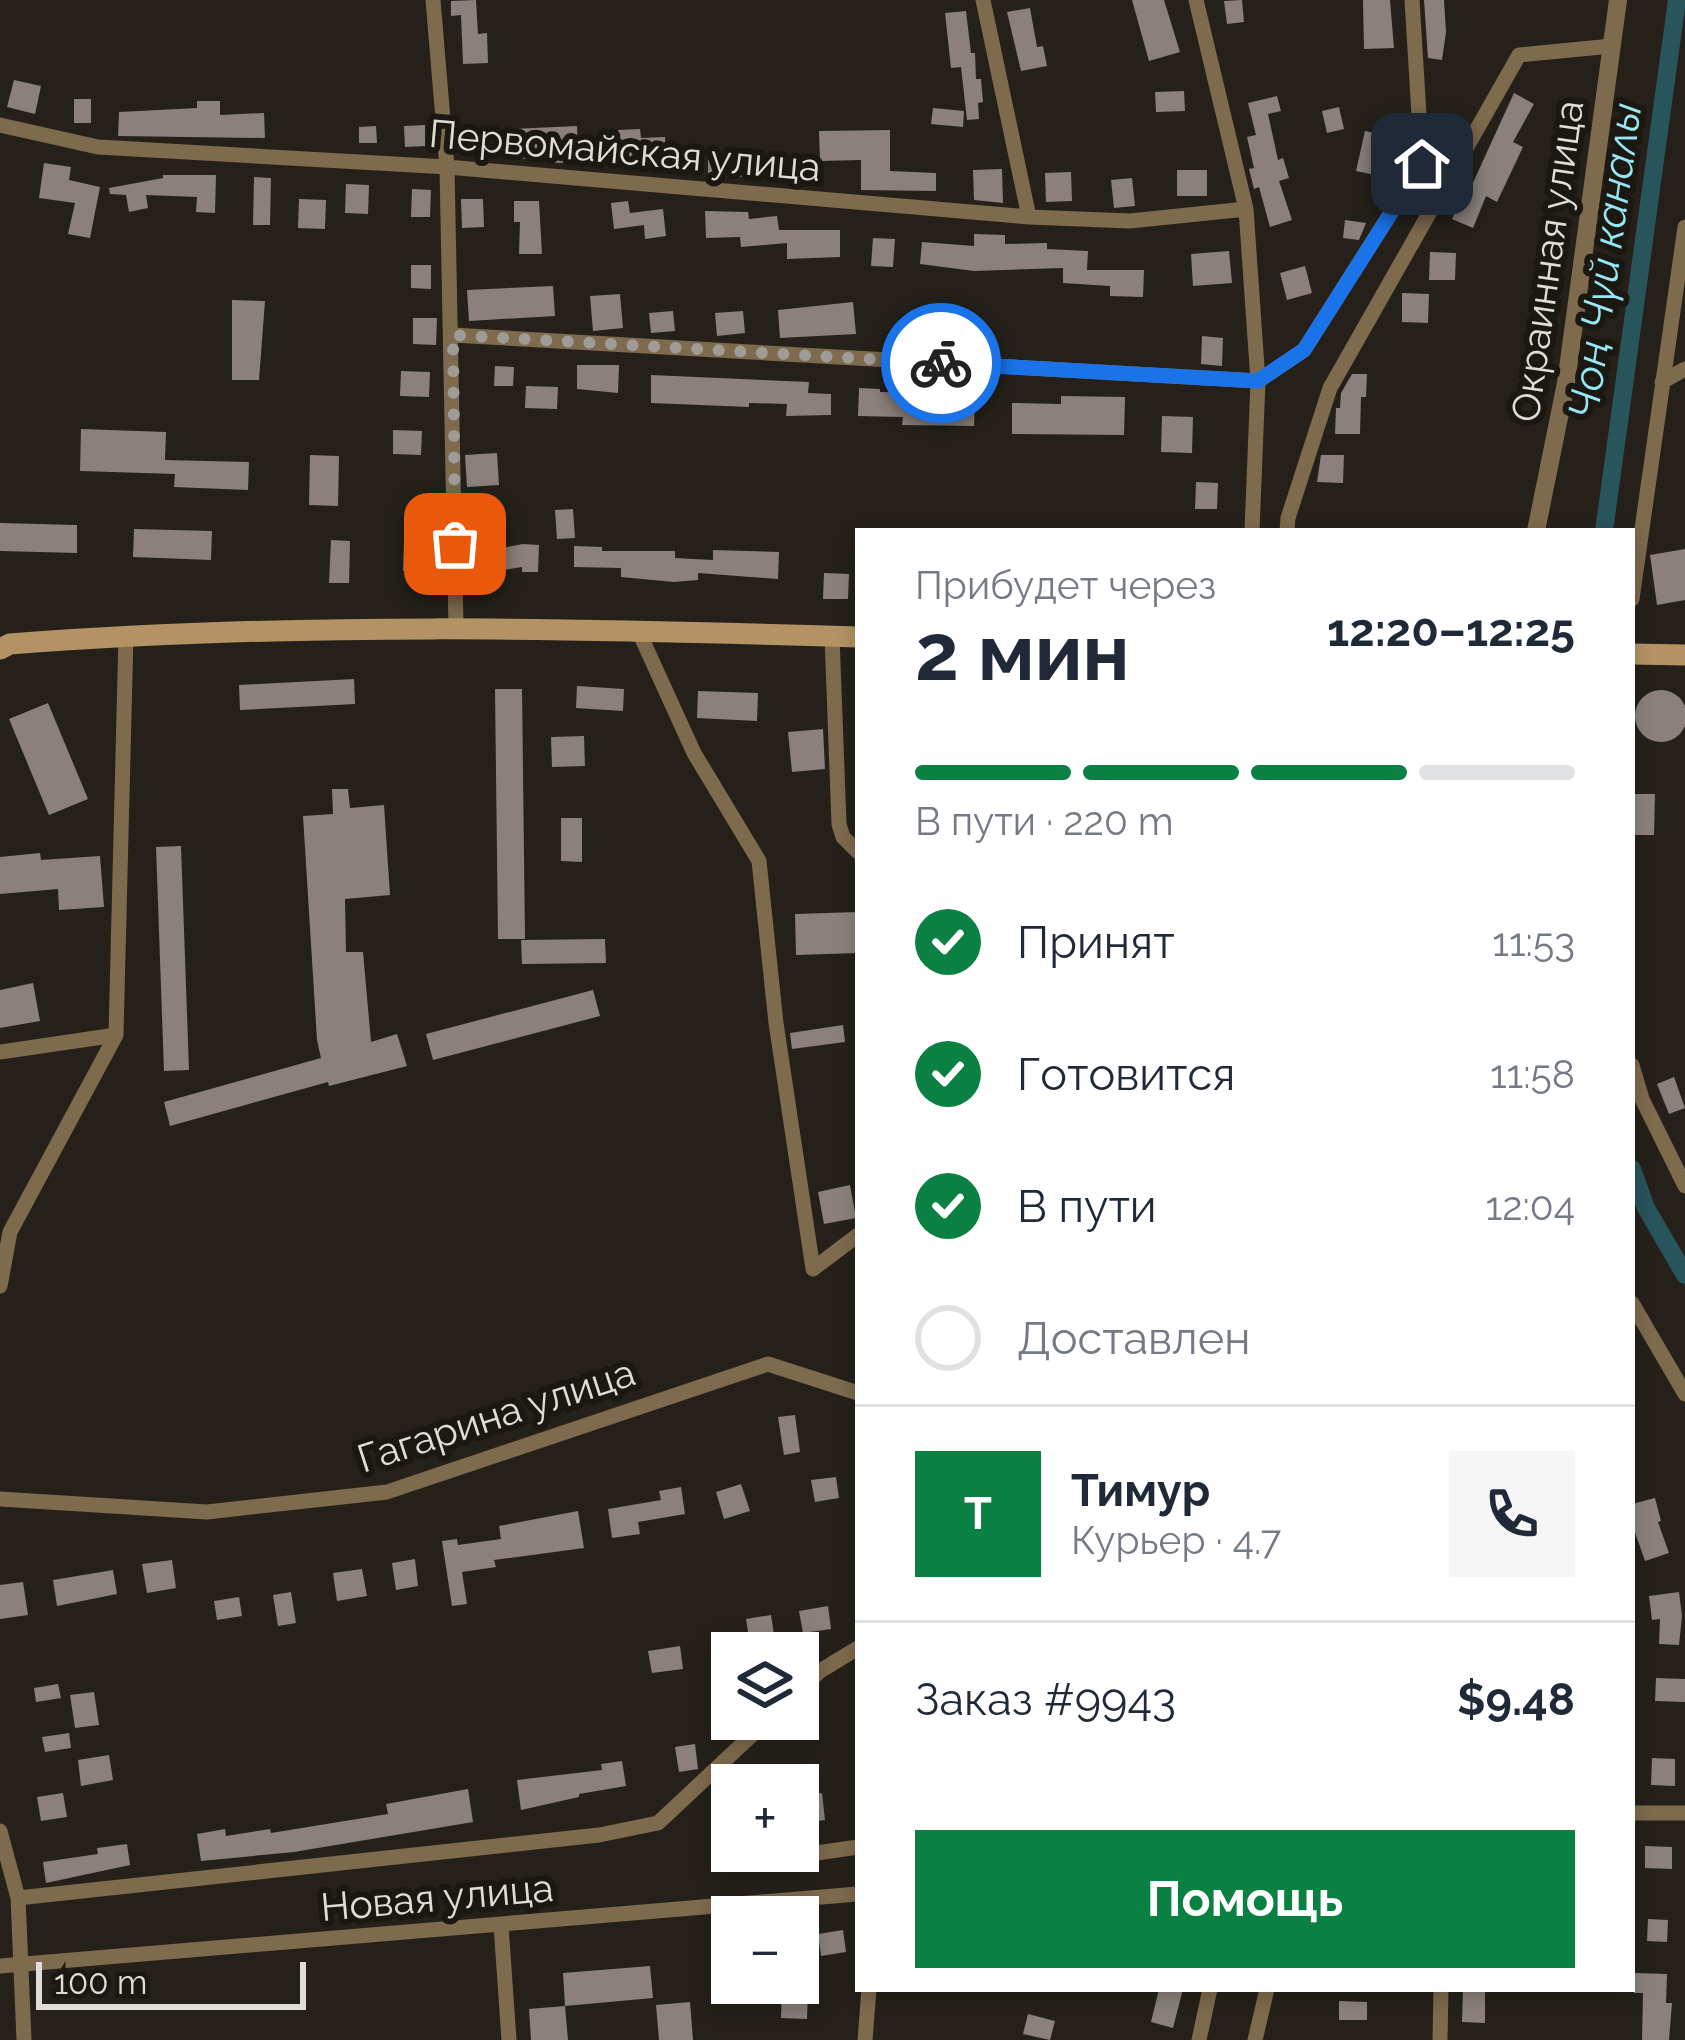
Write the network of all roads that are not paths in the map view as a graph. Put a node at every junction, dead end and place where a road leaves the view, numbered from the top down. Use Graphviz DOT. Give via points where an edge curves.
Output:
graph roads {
  1 [pos="434,0"];
  2 [pos="983,0"];
  3 [pos="1196,0"];
  4 [pos="1412,0"];
  5 [pos="1618,0"];
  6 [pos="1612,46"];
  7 [pos="0,125"];
  8 [pos="447,167"];
  9 [pos="1246,208"];
  10 [pos="1028,218"];
  11 [pos="1685,227"];
  12 [pos="453,335"];
  13 [pos="1685,369"];
  14 [pos="1258,381"];
  15 [pos="1661,382"];
  16 [pos="1252,528"];
  17 [pos="1287,528"];
  18 [pos="1537,528"];
  19 [pos="1635,577"];
  20 [pos="456,627"];
  21 [pos="638,630"];
  22 [pos="126,635"];
  23 [pos="832,636"];
  24 [pos="855,637"];
  25 [pos="3,646"];
  26 [pos="1635,655"];
  27 [pos="1685,655"];
  28 [pos="855,848"];
  29 [pos="116,1035"];
  30 [pos="0,1052"];
  31 [pos="1635,1076"];
  32 [pos="1685,1186"];
  33 [pos="855,1237"];
  34 [pos="0,1286"];
  35 [pos="1635,1308"];
  36 [pos="855,1392"];
  37 [pos="1685,1394"];
  38 [pos="0,1498"];
  39 [pos="855,1650"];
  40 [pos="819,1673"];
  41 [pos="747,1740"];
  42 [pos="1635,1813"];
  43 [pos="1685,1813"];
  44 [pos="0,1831"];
  45 [pos="855,1847"];
  46 [pos="819,1853"];
  47 [pos="855,1894"];
  48 [pos="18,1898"];
  49 [pos="19,1918"];
  50 [pos="0,1919"];
  51 [pos="501,1925"];
  52 [pos="21,1965"];
  53 [pos="0,1966"];
  54 [pos="869,1992"];
  55 [pos="1209,1992"];
  56 [pos="1266,1992"];
  57 [pos="1441,1992"];
  58 [pos="24,2040"];
  59 [pos="509,2040"];
  60 [pos="865,2040"];
  61 [pos="1199,2040"];
  62 [pos="1255,2040"];
  63 [pos="1440,2040"];
  1 -- 8 [label="street"];
  2 -- 10 [label="street"];
  3 -- 9 [label="street"];
  4 -- 14 [label="street" via="1422,164 1304,350"];
  5 -- 6 [label="street, Окраинная улица"];
  6 -- 17 [label="street" via="1519,55 1330,388"];
  6 -- 18 [label="street, Окраинная улица" via="1566,383"];
  7 -- 8 [label="street, Первомайская улица" via="98,147"];
  8 -- 10 [label="street, Первомайская улица"];
  8 -- 12 [label="street"];
  9 -- 10 [label="street, Первомайская улица" via="1130,221"];
  9 -- 14 [label="street"];
  11 -- 15 [label="street"];
  12 -- 14 [label="street"];
  12 -- 20 [label="street"];
  13 -- 15 [label="street"];
  14 -- 16 [label="street"];
  15 -- 19 [label="street"];
  20 -- 21 [label="main road"];
  20 -- 22 [label="main road"];
  21 -- 23 [label="main road"];
  21 -- 33 [label="street" via="694,753 759,861 813,1269"];
  22 -- 25 [label="main road"];
  22 -- 29 [label="street"];
  23 -- 24 [label="main road"];
  23 -- 28 [label="street" via="839,824"];
  26 -- 27 [label="main road"];
  29 -- 30 [label="street"];
  29 -- 34 [label="street" via="10,1232"];
  31 -- 32 [label="street"];
  35 -- 37 [label="street"];
  36 -- 38 [label="street, Гагарина улица" via="768,1364 387,1492 207,1512"];
  39 -- 40 [label="street"];
  41 -- 48 [label="street, Новая улица" via="658,1823"];
  42 -- 43 [label="street"];
  44 -- 48 [label="street"];
  45 -- 46 [label="street"];
  47 -- 51 [label="street, Новая улица"];
  48 -- 49 [label="street"];
  49 -- 50 [label="street"];
  49 -- 52 [label="street"];
  51 -- 52 [label="street, Новая улица"];
  51 -- 59 [label="street"];
  52 -- 53 [label="street, Новая улица"];
  52 -- 58 [label="street"];
  54 -- 60 [label="street"];
  55 -- 61 [label="street"];
  56 -- 62 [label="street"];
  57 -- 63 [label="street"];
}
